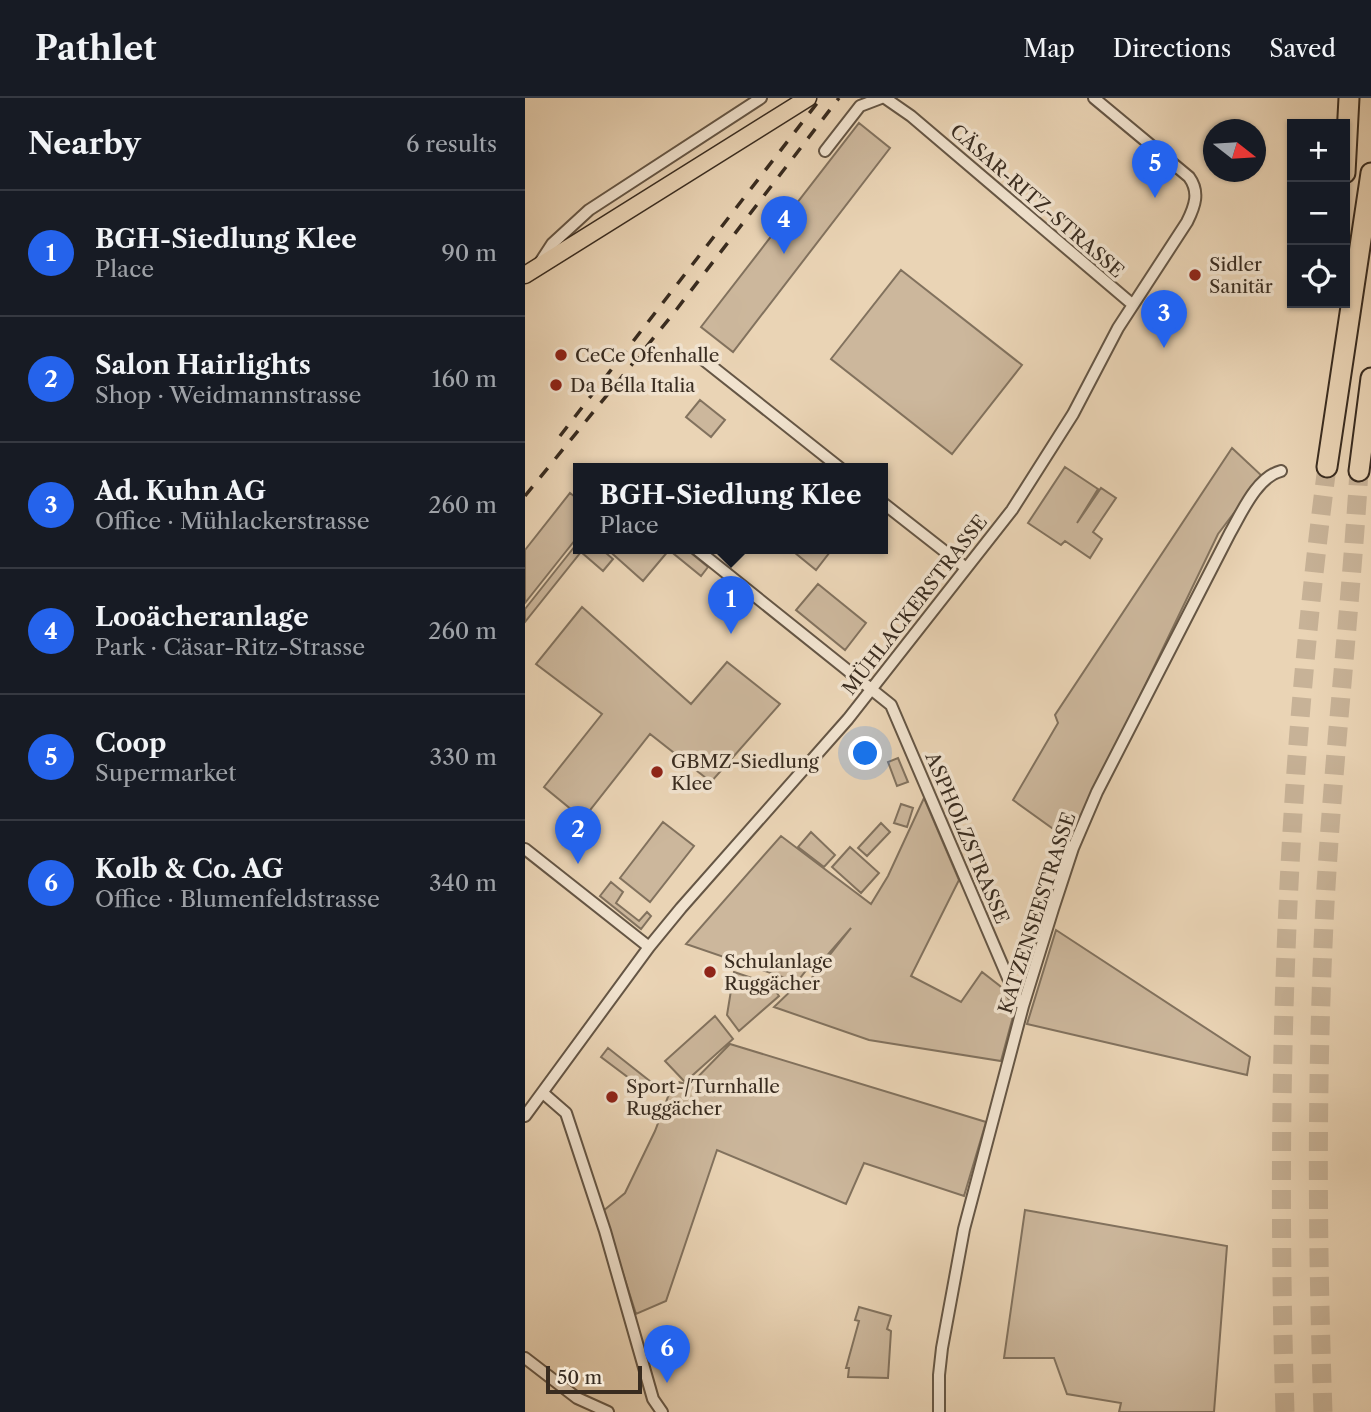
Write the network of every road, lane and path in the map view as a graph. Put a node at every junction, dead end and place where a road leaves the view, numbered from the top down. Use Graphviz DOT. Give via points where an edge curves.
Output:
graph roads {
  1 [pos="761,98"];
  2 [pos="808,98"];
  3 [pos="883,98"];
  4 [pos="1094,98"];
  5 [pos="1349,98"];
  6 [pos="1348,119"];
  7 [pos="825,151"];
  8 [pos="1371,173"];
  9 [pos="531,271"];
  10 [pos="1132,304"];
  11 [pos="1345,308"];
  12 [pos="1346,328"];
  13 [pos="700,357"];
  14 [pos="1371,378"];
  15 [pos="834,463"];
  16 [pos="1327,467"];
  17 [pos="1281,471"];
  18 [pos="1359,471"];
  19 [pos="888,507"];
  20 [pos="703,554"];
  21 [pos="966,568"];
  22 [pos="873,688"];
  23 [pos="525,849"];
  24 [pos="649,947"];
  25 [pos="1023,1006"];
  26 [pos="543,1093"];
  27 [pos="525,1116"];
  28 [pos="525,1358"];
  29 [pos="608,1412"];
  30 [pos="662,1412"];
  31 [pos="939,1412"];
  1 -- 9 [label="street" via="589,210"];
  2 -- 9 [label="main road"];
  3 -- 7 [label="street, CÄSAR-RITZ-STRASSE" via="860,106"];
  3 -- 10 [label="street, CÄSAR-RITZ-STRASSE" via="911,116"];
  4 -- 10 [label="street, MÜHLACKERSTRASSE" via="1188,177 1195,188 1187,222"];
  5 -- 6 [label="highway"];
  8 -- 12 [label="highway"];
  10 -- 21 [label="street, MÜHLACKERSTRASSE" via="1041,467"];
  11 -- 12 [label="highway"];
  12 -- 16 [label="highway"];
  13 -- 15 [label="street"];
  14 -- 18 [label="highway"];
  17 -- 25 [label="street, KATZENSEESTRASSE" via="1271,474 1253,495 1230,533 1097,792 1073,848"];
  19 -- 21 [label="street"];
  20 -- 22 [label="street, ASPHOLZSTRASSE"];
  21 -- 22 [label="street, MÜHLACKERSTRASSE"];
  22 -- 24 [label="street, MÜHLACKERSTRASSE"];
  22 -- 25 [label="street, ASPHOLZSTRASSE" via="891,705"];
  23 -- 24 [label="street"];
  24 -- 26 [label="street, MÜHLACKERSTRASSE"];
  25 -- 31 [label="street, KATZENSEESTRASSE" via="964,1229 942,1348"];
  26 -- 27 [label="street, MÜHLACKERSTRASSE"];
  26 -- 30 [label="street" via="566,1113 653,1399"];
  28 -- 29 [label="street" via="577,1398"];
}
